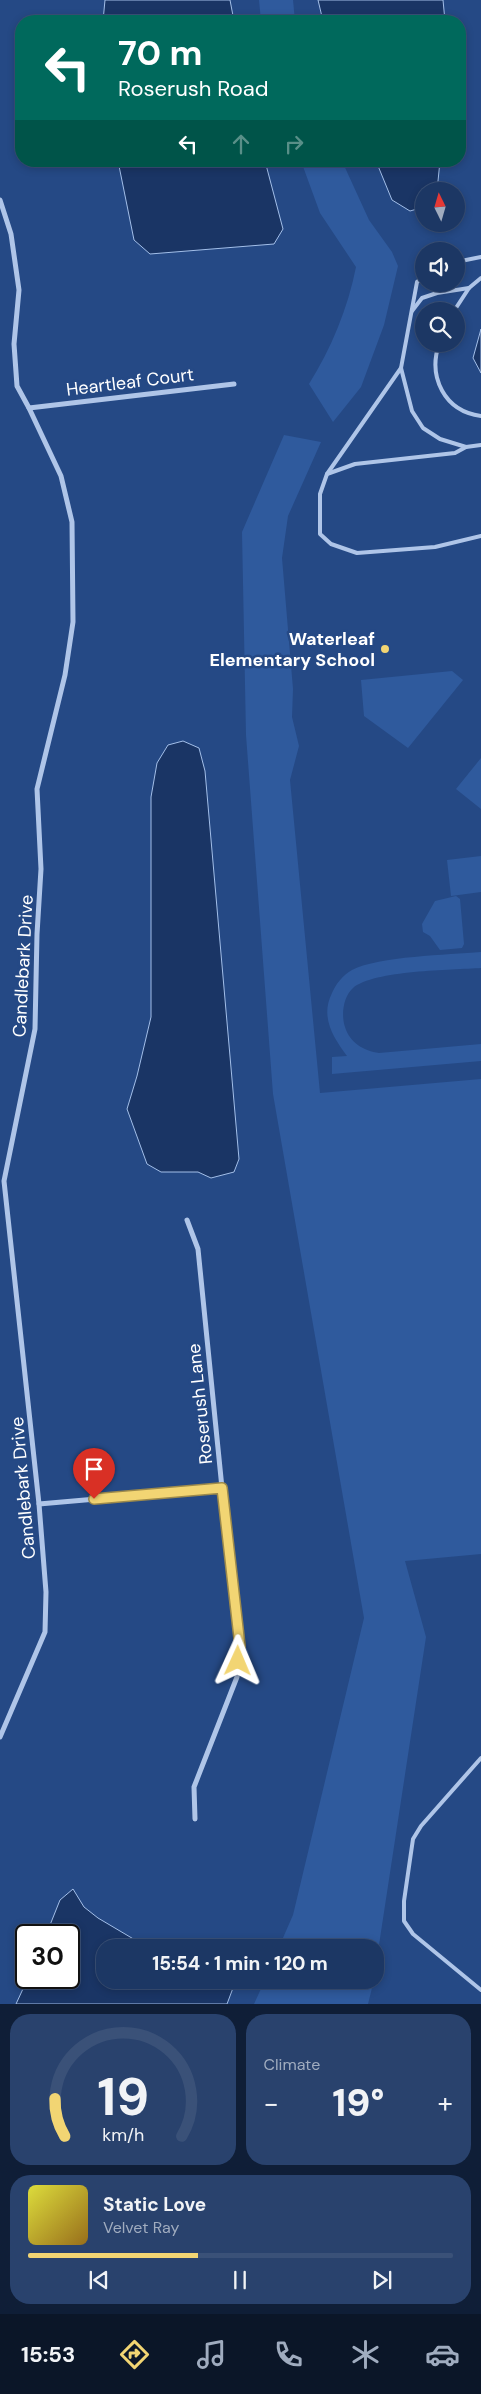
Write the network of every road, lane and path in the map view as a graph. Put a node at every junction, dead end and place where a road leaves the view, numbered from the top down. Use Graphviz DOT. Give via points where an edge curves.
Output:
graph roads {
  1 [pos="0,200"];
  2 [pos="481,257"];
  3 [pos="465,260"];
  4 [pos="481,278"];
  5 [pos="469,288"];
  6 [pos="415,291"];
  7 [pos="460,302"];
  8 [pos="410,313"];
  9 [pos="436,352"];
  10 [pos="401,368"];
  11 [pos="234,384"];
  12 [pos="29,408"];
  13 [pos="481,416"];
  14 [pos="481,446"];
  15 [pos="466,447"];
  16 [pos="327,474"];
  17 [pos="481,536"];
  18 [pos="187,1220"];
  19 [pos="222,1488"];
  20 [pos="39,1504"];
  21 [pos="0,1737"];
  22 [pos="481,1758"];
  23 [pos="195,1819"];
  24 [pos="481,1990"];
  1 -- 12 [label="street, Candlebark Drive" via="11,234 19,290 14,344 16,386"];
  2 -- 3 [label="lane"];
  4 -- 5 [label="lane"];
  5 -- 7 [label="lane"];
  5 -- 8 [label="lane" via="422,298"];
  6 -- 8 [label="lane"];
  8 -- 10 [label="lane"];
  9 -- 13 [label="lane" via="436,379 445,395 457,407"];
  10 -- 15 [label="lane" via="410,405 423,428 440,439"];
  10 -- 16 [label="lane"];
  11 -- 12 [label="street, Heartleaf Court"];
  12 -- 20 [label="street, Candlebark Drive" via="61,476 72,522 73,622 65,675 37,789 41,897 35,1029 4,1181"];
  14 -- 15 [label="lane"];
  15 -- 16 [label="lane" via="455,453 356,464"];
  16 -- 17 [label="lane" via="320,494 320,534 331,544 357,552 435,547"];
  18 -- 19 [label="street, Roserush Lane" via="198,1249"];
  19 -- 20 [label="street"];
  19 -- 23 [label="street, Roserush Lane" via="240,1646 237,1676 194,1787"];
  20 -- 21 [label="street, Candlebark Drive" via="46,1592 45,1632"];
  22 -- 24 [label="lane" via="413,1839 404,1920 413,1934"];
}
